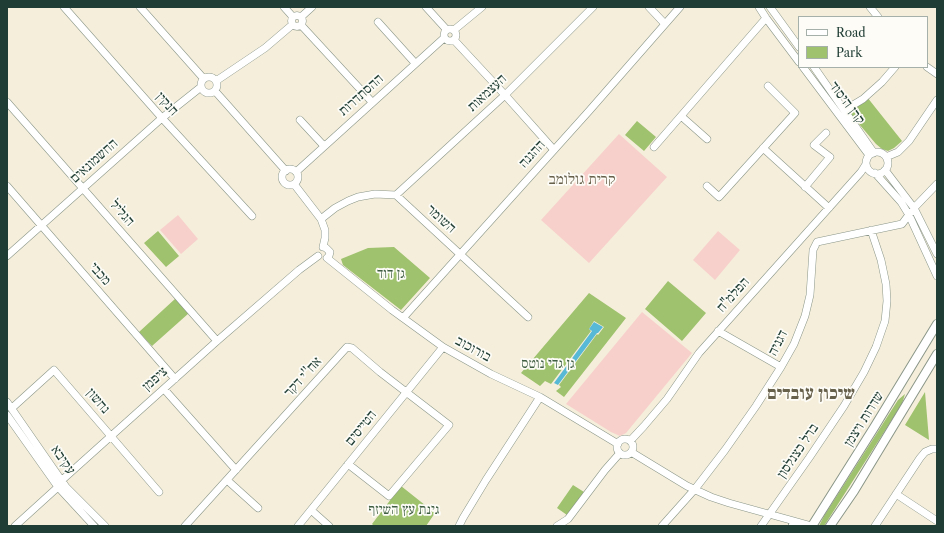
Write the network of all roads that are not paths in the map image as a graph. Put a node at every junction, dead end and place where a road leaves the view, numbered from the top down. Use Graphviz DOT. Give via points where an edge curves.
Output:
graph roads {
  1 [pos="64,7"];
  2 [pos="140,7"];
  3 [pos="284,7"];
  4 [pos="312,7"];
  5 [pos="426,7"];
  6 [pos="482,7"];
  7 [pos="593,7"];
  8 [pos="649,7"];
  9 [pos="680,7"];
  10 [pos="759,7"];
  11 [pos="770,7"];
  12 [pos="870,7"];
  13 [pos="877,16"];
  14 [pos="766,18"];
  15 [pos="295,20"];
  16 [pos="378,22"];
  17 [pos="665,24"];
  18 [pos="446,29"];
  19 [pos="454,30"];
  20 [pos="444,38"];
  21 [pos="454,40"];
  22 [pos="798,46"];
  23 [pos="798,61"];
  24 [pos="415,63"];
  25 [pos="804,68"];
  26 [pos="815,68"];
  27 [pos="894,68"];
  28 [pos="928,68"];
  29 [pos="937,74"];
  30 [pos="204,79"];
  31 [pos="216,81"];
  32 [pos="768,86"];
  33 [pos="201,87"];
  34 [pos="215,91"];
  35 [pos="505,95"];
  36 [pos="937,100"];
  37 [pos="7,102"];
  38 [pos="372,102"];
  39 [pos="848,108"];
  40 [pos="680,116"];
  41 [pos="162,118"];
  42 [pos="300,120"];
  43 [pos="826,133"];
  44 [pos="707,139"];
  45 [pos="324,146"];
  46 [pos="654,147"];
  47 [pos="763,148"];
  48 [pos="554,150"];
  49 [pos="871,154"];
  50 [pos="886,157"];
  51 [pos="866,164"];
  52 [pos="885,170"];
  53 [pos="286,171"];
  54 [pos="296,172"];
  55 [pos="862,172"];
  56 [pos="873,173"];
  57 [pos="294,184"];
  58 [pos="937,184"];
  59 [pos="7,186"];
  60 [pos="707,186"];
  61 [pos="805,187"];
  62 [pos="83,188"];
  63 [pos="396,195"];
  64 [pos="829,208"];
  65 [pos="914,208"];
  66 [pos="908,215"];
  67 [pos="252,216"];
  68 [pos="321,219"];
  69 [pos="42,226"];
  70 [pos="871,230"];
  71 [pos="323,247"];
  72 [pos="460,254"];
  73 [pos="937,254"];
  74 [pos="7,256"];
  75 [pos="318,256"];
  76 [pos="327,258"];
  77 [pos="937,276"];
  78 [pos="528,317"];
  79 [pos="402,318"];
  80 [pos="937,324"];
  81 [pos="718,331"];
  82 [pos="217,341"];
  83 [pos="443,347"];
  84 [pos="937,354"];
  85 [pos="937,358"];
  86 [pos="931,364"];
  87 [pos="781,367"];
  88 [pos="175,379"];
  89 [pos="164,389"];
  90 [pos="407,392"];
  91 [pos="540,397"];
  92 [pos="7,402"];
  93 [pos="12,408"];
  94 [pos="7,414"];
  95 [pos="110,436"];
  96 [pos="630,441"];
  97 [pos="618,444"];
  98 [pos="937,449"];
  99 [pos="620,452"];
  100 [pos="631,452"];
  101 [pos="348,464"];
  102 [pos="236,470"];
  103 [pos="227,480"];
  104 [pos="57,483"];
  105 [pos="695,489"];
  106 [pos="159,492"];
  107 [pos="896,494"];
  108 [pos="848,499"];
  109 [pos="258,508"];
  110 [pos="311,510"];
  111 [pos="769,515"];
  112 [pos="777,516"];
  113 [pos="937,521"];
  114 [pos="15,526"];
  115 [pos="94,526"];
  116 [pos="105,526"];
  117 [pos="184,526"];
  118 [pos="298,526"];
  119 [pos="329,526"];
  120 [pos="459,526"];
  121 [pos="557,526"];
  122 [pos="662,526"];
  123 [pos="761,526"];
  124 [pos="794,526"];
  125 [pos="812,526"];
  126 [pos="830,526"];
  127 [pos="836,526"];
  128 [pos="875,526"];
  1 -- 41 [label="street, חנקין"];
  2 -- 30 [label="street"];
  3 -- 15 [label="street"];
  4 -- 15 [label="street"];
  5 -- 18 [label="street"];
  6 -- 19 [label="street"];
  7 -- 35 [label="street, העצמאות"];
  8 -- 17 [label="street"];
  9 -- 17 [label="street, ההגנה"];
  10 -- 14 [label="street"];
  11 -- 22 [label="street"];
  12 -- 13 [label="street"];
  14 -- 23 [label="street"];
  14 -- 40 [label="street"];
  15 -- 31 [label="street" via="265,48"];
  15 -- 38 [label="street" via="297,27 301,26"];
  16 -- 24 [label="street"];
  17 -- 48 [label="street, ההגנה"];
  18 -- 19 [label="street"];
  18 -- 20 [label="street" via="443,33"];
  19 -- 21 [label="street"];
  20 -- 21 [label="street" via="447,41"];
  20 -- 24 [label="street, ההסתדרות"];
  21 -- 35 [label="street"];
  24 -- 38 [label="street, ההסתדרות"];
  25 -- 49 [label="street, קרן היסוד"];
  26 -- 49 [label="street, קרן היסוד"];
  27 -- 39 [label="street" via="882,82"];
  28 -- 29 [label="street"];
  30 -- 31 [label="street" via="209,77"];
  30 -- 33 [label="street"];
  31 -- 34 [label="street"];
  32 -- 47 [label="street" via="795,114"];
  33 -- 34 [label="street" via="207,93"];
  33 -- 41 [label="street, החשמונאים"];
  34 -- 53 [label="street"];
  35 -- 48 [label="street"];
  35 -- 63 [label="street, העצמאות"];
  36 -- 50 [label="street" via="909,140 898,152"];
  37 -- 62 [label="street, הגליל"];
  38 -- 45 [label="street, ההסתדרות"];
  40 -- 44 [label="street"];
  40 -- 46 [label="street"];
  41 -- 62 [label="street, החשמונאים"];
  41 -- 67 [label="street, חנקין"];
  42 -- 45 [label="street"];
  43 -- 61 [label="street" via="814,145 830,157"];
  45 -- 54 [label="street, ההסתדרות"];
  47 -- 60 [label="street" via="719,197"];
  47 -- 61 [label="street"];
  48 -- 72 [label="street, ההגנה"];
  49 -- 50 [label="street" via="882,153"];
  49 -- 51 [label="street"];
  50 -- 52 [label="street" via="888,164"];
  51 -- 55 [label="street, הפלמ\"ח"];
  51 -- 56 [label="street"];
  52 -- 56 [label="street"];
  52 -- 65 [label="street"];
  53 -- 54 [label="street"];
  53 -- 57 [label="street" via="283,177 285,183"];
  54 -- 57 [label="street" via="298,177"];
  55 -- 56 [label="street"];
  55 -- 64 [label="street, הפלמ\"ח"];
  56 -- 66 [label="street" via="901,202"];
  57 -- 68 [label="street"];
  58 -- 65 [label="street, דגניה"];
  59 -- 69 [label="street, מכבי"];
  61 -- 64 [label="street"];
  62 -- 69 [label="street, החשמונאים"];
  62 -- 82 [label="street, הגליל"];
  63 -- 68 [label="street" via="375,194 358,197 335,208"];
  63 -- 72 [label="street, השומר"];
  64 -- 81 [label="street, הפלמ\"ח"];
  65 -- 66 [label="street, דגניה"];
  65 -- 73 [label="street"];
  66 -- 70 [label="street, דגניה" via="902,224"];
  66 -- 77 [label="street"];
  68 -- 71 [label="street" via="325,230"];
  69 -- 74 [label="street, החשמונאים"];
  69 -- 88 [label="street, מכבי"];
  70 -- 87 [label="street, דגניה" via="817,242 813,250 810,295 805,316"];
  70 -- 111 [label="street, ברל כצנלסון" via="881,260 887,301 876,347 844,406"];
  71 -- 75 [label="street" via="318,250"];
  71 -- 76 [label="street" via="330,252"];
  72 -- 78 [label="street, השומר"];
  72 -- 79 [label="street, ההגנה"];
  75 -- 76 [label="street" via="322,259"];
  75 -- 82 [label="street, ציפמן"];
  76 -- 79 [label="street, בורוכוב"];
  79 -- 83 [label="street, בורוכוב"];
  80 -- 125 [label="main road, שדרות ויצמן"];
  81 -- 87 [label="street"];
  81 -- 96 [label="street, הפלמ\"ח"];
  82 -- 88 [label="street, ציפמן"];
  83 -- 90 [label="street, הטייסים"];
  83 -- 91 [label="street, בורוכוב" via="491,374"];
  84 -- 86 [label="main road, שדרות ויצמן"];
  85 -- 86 [label="main road"];
  86 -- 108 [label="main road, שדרות ויצמן"];
  87 -- 105 [label="street, דגניה" via="725,450"];
  88 -- 89 [label="street, ציפמן"];
  89 -- 95 [label="street, ציפמן"];
  89 -- 102 [label="street"];
  90 -- 101 [label="street, הטייסים"];
  90 -- 101 [label="street" via="449,425 389,496"];
  90 -- 102 [label="street, אח''י דקר" via="352,348 347,347"];
  91 -- 97 [label="street, בורוכוב"];
  91 -- 120 [label="street"];
  92 -- 93 [label="street, עקיבא"];
  93 -- 95 [label="street, נחשון" via="54,370"];
  93 -- 104 [label="street, עקיבא"];
  94 -- 104 [label="street, עקיבא"];
  95 -- 104 [label="street, ציפמן"];
  95 -- 106 [label="street, נחשון"];
  96 -- 97 [label="street" via="624,439"];
  96 -- 100 [label="street"];
  97 -- 99 [label="street"];
  98 -- 107 [label="street" via="925,452"];
  99 -- 100 [label="street"];
  99 -- 121 [label="street" via="568,519"];
  100 -- 105 [label="street"];
  101 -- 110 [label="street, הטייסים"];
  102 -- 103 [label="street, אח''י דקר"];
  103 -- 109 [label="street"];
  103 -- 117 [label="street, אח''י דקר"];
  104 -- 114 [label="street, ציפמן"];
  104 -- 115 [label="street, עקיבא"];
  104 -- 116 [label="street, עקיבא" via="66,487"];
  105 -- 111 [label="street"];
  105 -- 122 [label="street, דגניה"];
  107 -- 113 [label="street"];
  107 -- 128 [label="street"];
  108 -- 126 [label="main road, שדרות ויצמן"];
  108 -- 127 [label="street"];
  110 -- 118 [label="street, הטייסים"];
  110 -- 119 [label="street"];
  111 -- 112 [label="street"];
  111 -- 123 [label="street, ברל כצנלסון"];
  112 -- 124 [label="street"];
  112 -- 125 [label="street"];
}
